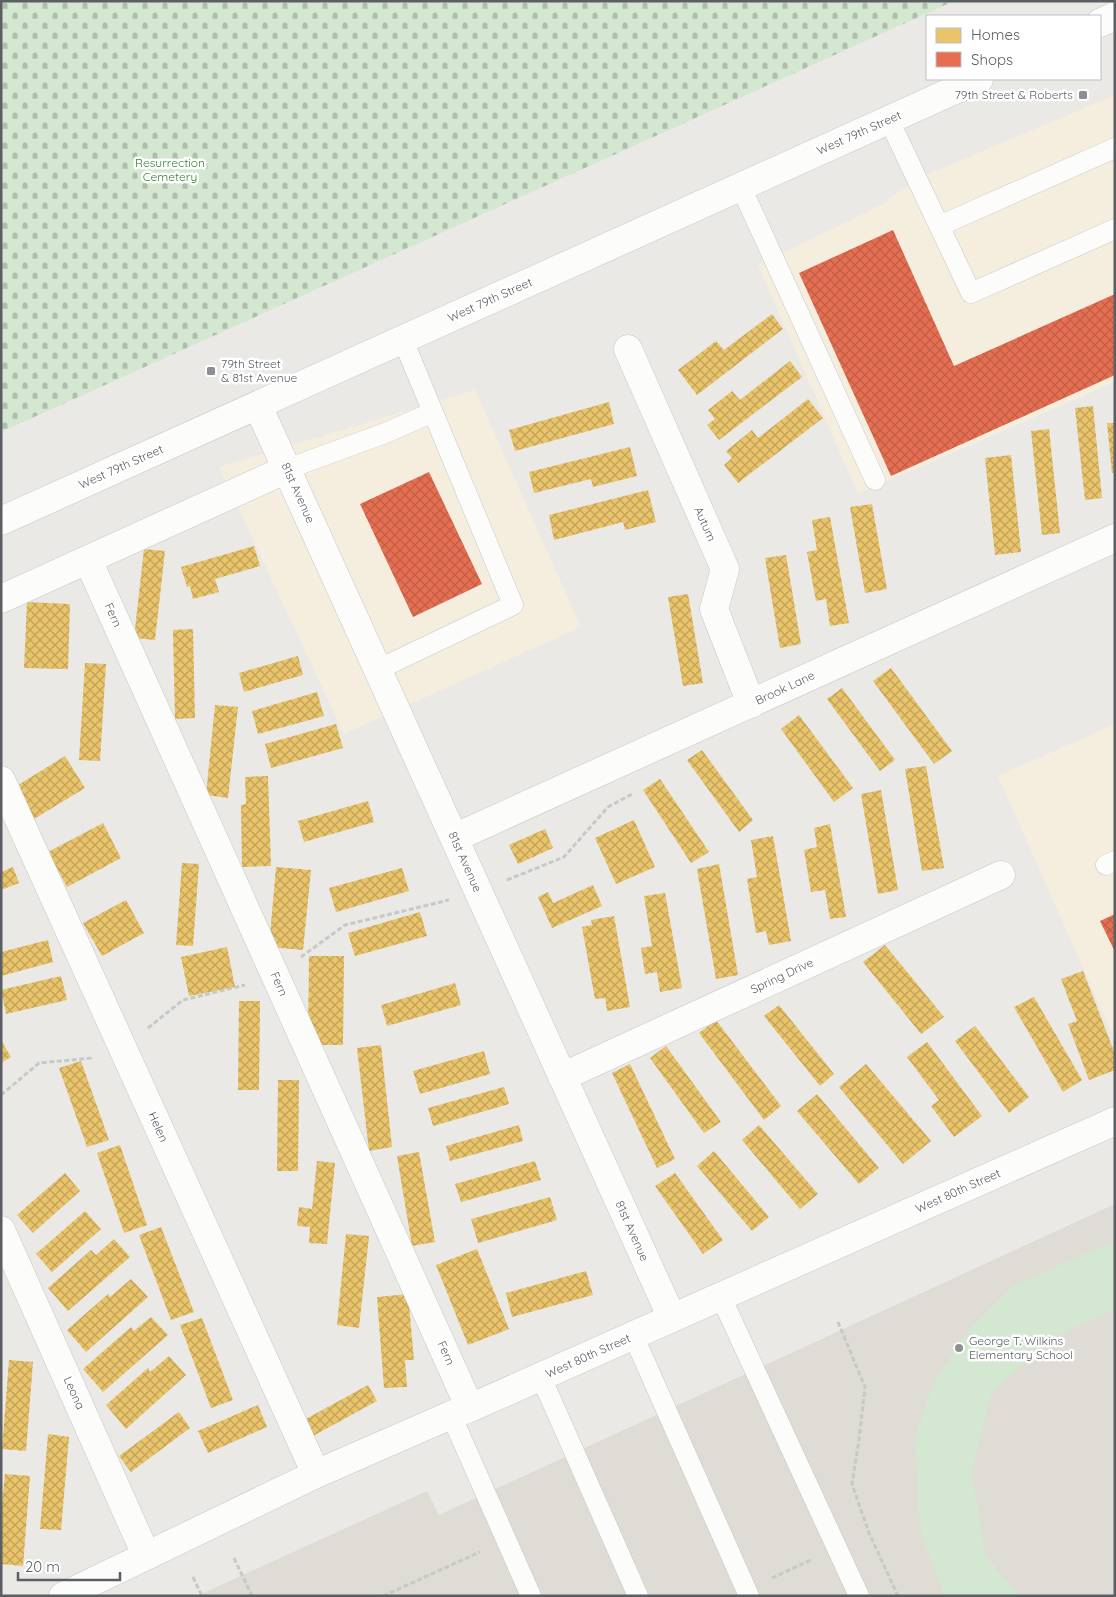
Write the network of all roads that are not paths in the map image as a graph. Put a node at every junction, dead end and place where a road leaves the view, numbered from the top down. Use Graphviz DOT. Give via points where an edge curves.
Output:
graph roads {
  1 [pos="1115,16"];
  2 [pos="1101,23"];
  3 [pos="977,80"];
  4 [pos="889,120"];
  5 [pos="1115,148"];
  6 [pos="741,187"];
  7 [pos="939,226"];
  8 [pos="1115,229"];
  9 [pos="403,340"];
  10 [pos="628,349"];
  11 [pos="258,406"];
  12 [pos="433,412"];
  13 [pos="287,469"];
  14 [pos="875,480"];
  15 [pos="1,522"];
  16 [pos="1115,538"];
  17 [pos="88,560"];
  18 [pos="1,599"];
  19 [pos="378,670"];
  20 [pos="751,704"];
  21 [pos="1,780"];
  22 [pos="454,838"];
  23 [pos="1001,875"];
  24 [pos="562,1076"];
  25 [pos="1115,1121"];
  26 [pos="1,1230"];
  27 [pos="721,1297"];
  28 [pos="672,1318"];
  29 [pos="633,1336"];
  30 [pos="541,1377"];
  31 [pos="461,1412"];
  32 [pos="316,1474"];
  33 [pos="146,1555"];
  34 [pos="747,1593"];
  35 [pos="63,1596"];
  36 [pos="531,1596"];
  37 [pos="638,1596"];
  38 [pos="858,1596"];
  1 -- 2 [label="street"];
  3 -- 4 [label="street, West 79th Street"];
  4 -- 6 [label="street, West 79th Street"];
  4 -- 7 [label="lane"];
  5 -- 7 [label="lane"];
  6 -- 9 [label="street, West 79th Street"];
  6 -- 14 [label="lane"];
  7 -- 8 [label="lane" via="971,293"];
  9 -- 11 [label="street, West 79th Street"];
  9 -- 12 [label="lane"];
  10 -- 20 [label="street, Autum" via="725,570 714,610"];
  11 -- 13 [label="street, 81st Avenue"];
  11 -- 15 [label="street, West 79th Street"];
  12 -- 13 [label="lane"];
  12 -- 19 [label="lane" via="512,605"];
  13 -- 17 [label="street"];
  13 -- 19 [label="street, 81st Avenue"];
  16 -- 20 [label="street, Brook Lane"];
  17 -- 18 [label="street"];
  17 -- 31 [label="street, Fern" via="275,976"];
  19 -- 22 [label="street, 81st Avenue"];
  20 -- 22 [label="street, Brook Lane"];
  21 -- 32 [label="street, Helen"];
  22 -- 24 [label="street, 81st Avenue"];
  23 -- 24 [label="street, Spring Drive"];
  24 -- 28 [label="street, 81st Avenue"];
  25 -- 27 [label="street, West 80th Street"];
  26 -- 33 [label="street, Leona"];
  27 -- 28 [label="street, West 80th Street"];
  27 -- 38 [label="lane"];
  28 -- 29 [label="street, West 80th Street"];
  29 -- 30 [label="street, West 80th Street"];
  29 -- 34 [label="lane"];
  30 -- 31 [label="street, West 80th Street"];
  30 -- 37 [label="lane"];
  31 -- 32 [label="street, West 80th Street"];
  31 -- 36 [label="lane"];
  32 -- 33 [label="street, West 80th Street"];
  33 -- 35 [label="street, West 80th Street"];
}
